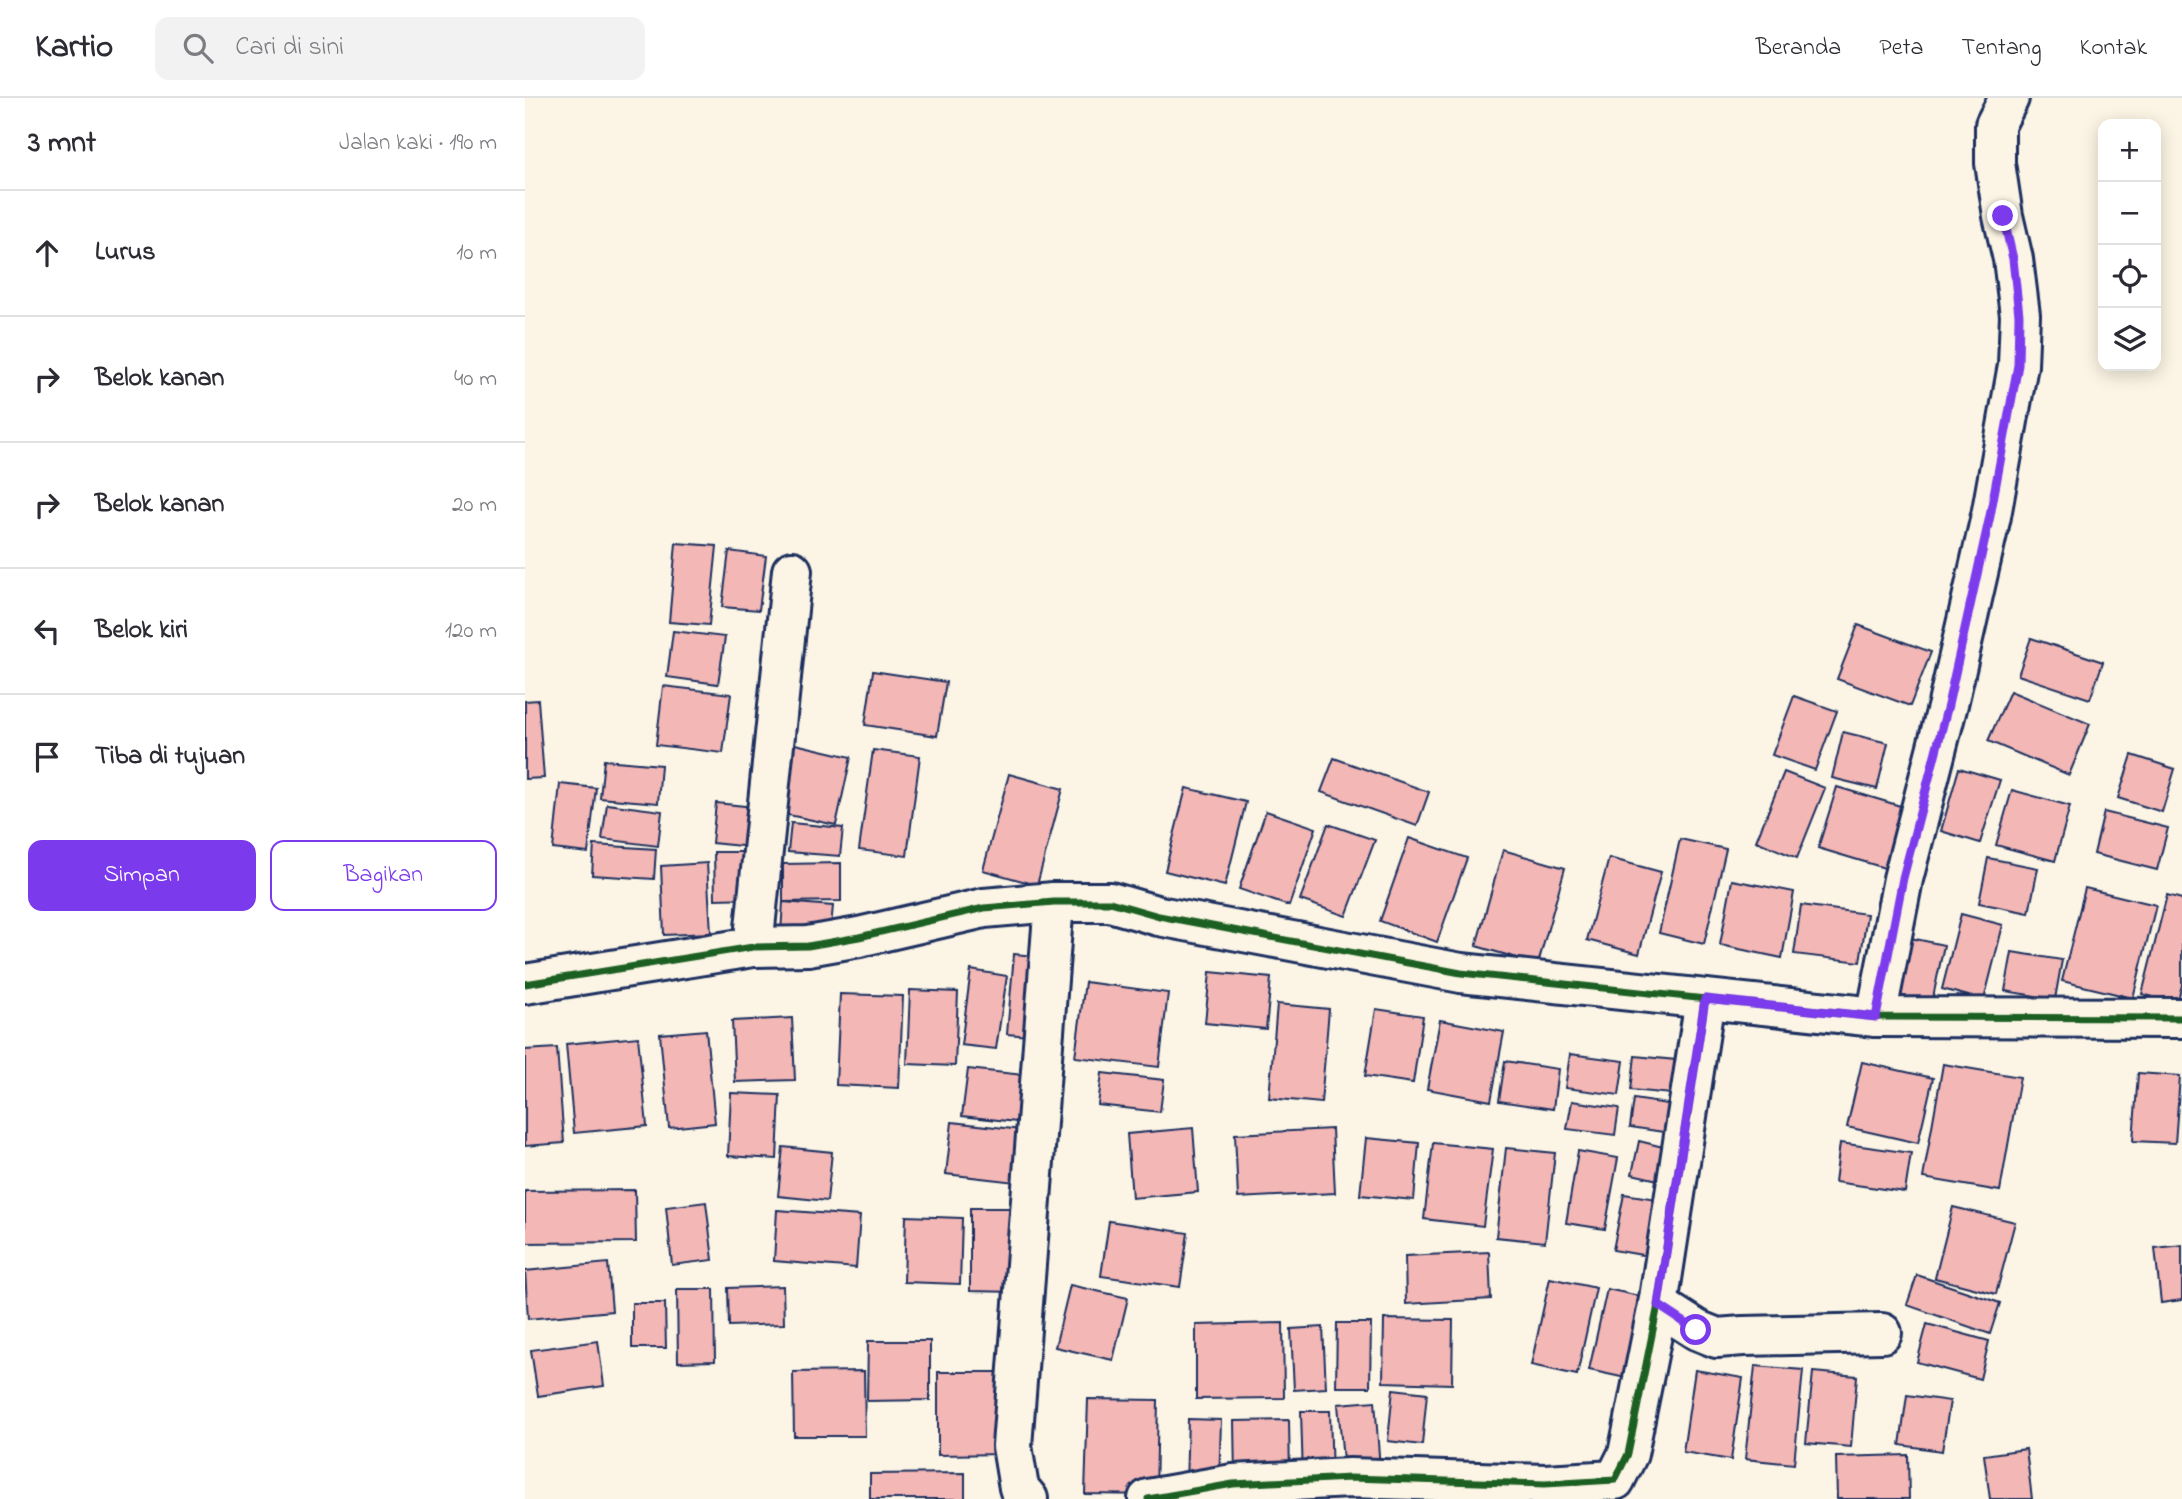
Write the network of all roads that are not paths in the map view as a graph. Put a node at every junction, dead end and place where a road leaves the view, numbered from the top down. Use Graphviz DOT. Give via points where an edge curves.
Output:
graph roads {
  1 [pos="2009,98"];
  2 [pos="792,570"];
  3 [pos="1054,902"];
  4 [pos="753,947"];
  5 [pos="525,984"];
  6 [pos="1705,999"];
  7 [pos="1876,1017"];
  8 [pos="2182,1018"];
  9 [pos="1658,1305"];
  10 [pos="1882,1333"];
  11 [pos="1028,1499"];
  12 [pos="1148,1499"];
  1 -- 7 [label="street" via="1995,125 1995,163 2015,270 2018,365 1990,516 1903,878"];
  2 -- 4 [label="street"];
  3 -- 4 [label="street" via="984,908 808,946"];
  3 -- 6 [label="street" via="1110,902 1159,916 1461,973"];
  3 -- 11 [label="street" via="1012,1446 1019,1488"];
  4 -- 5 [label="street"];
  6 -- 7 [label="street"];
  6 -- 9 [label="street"];
  7 -- 8 [label="street"];
  9 -- 10 [label="street" via="1717,1338"];
  9 -- 12 [label="street" via="1628,1454 1615,1479 1545,1485 1350,1478 1233,1484"];
}
